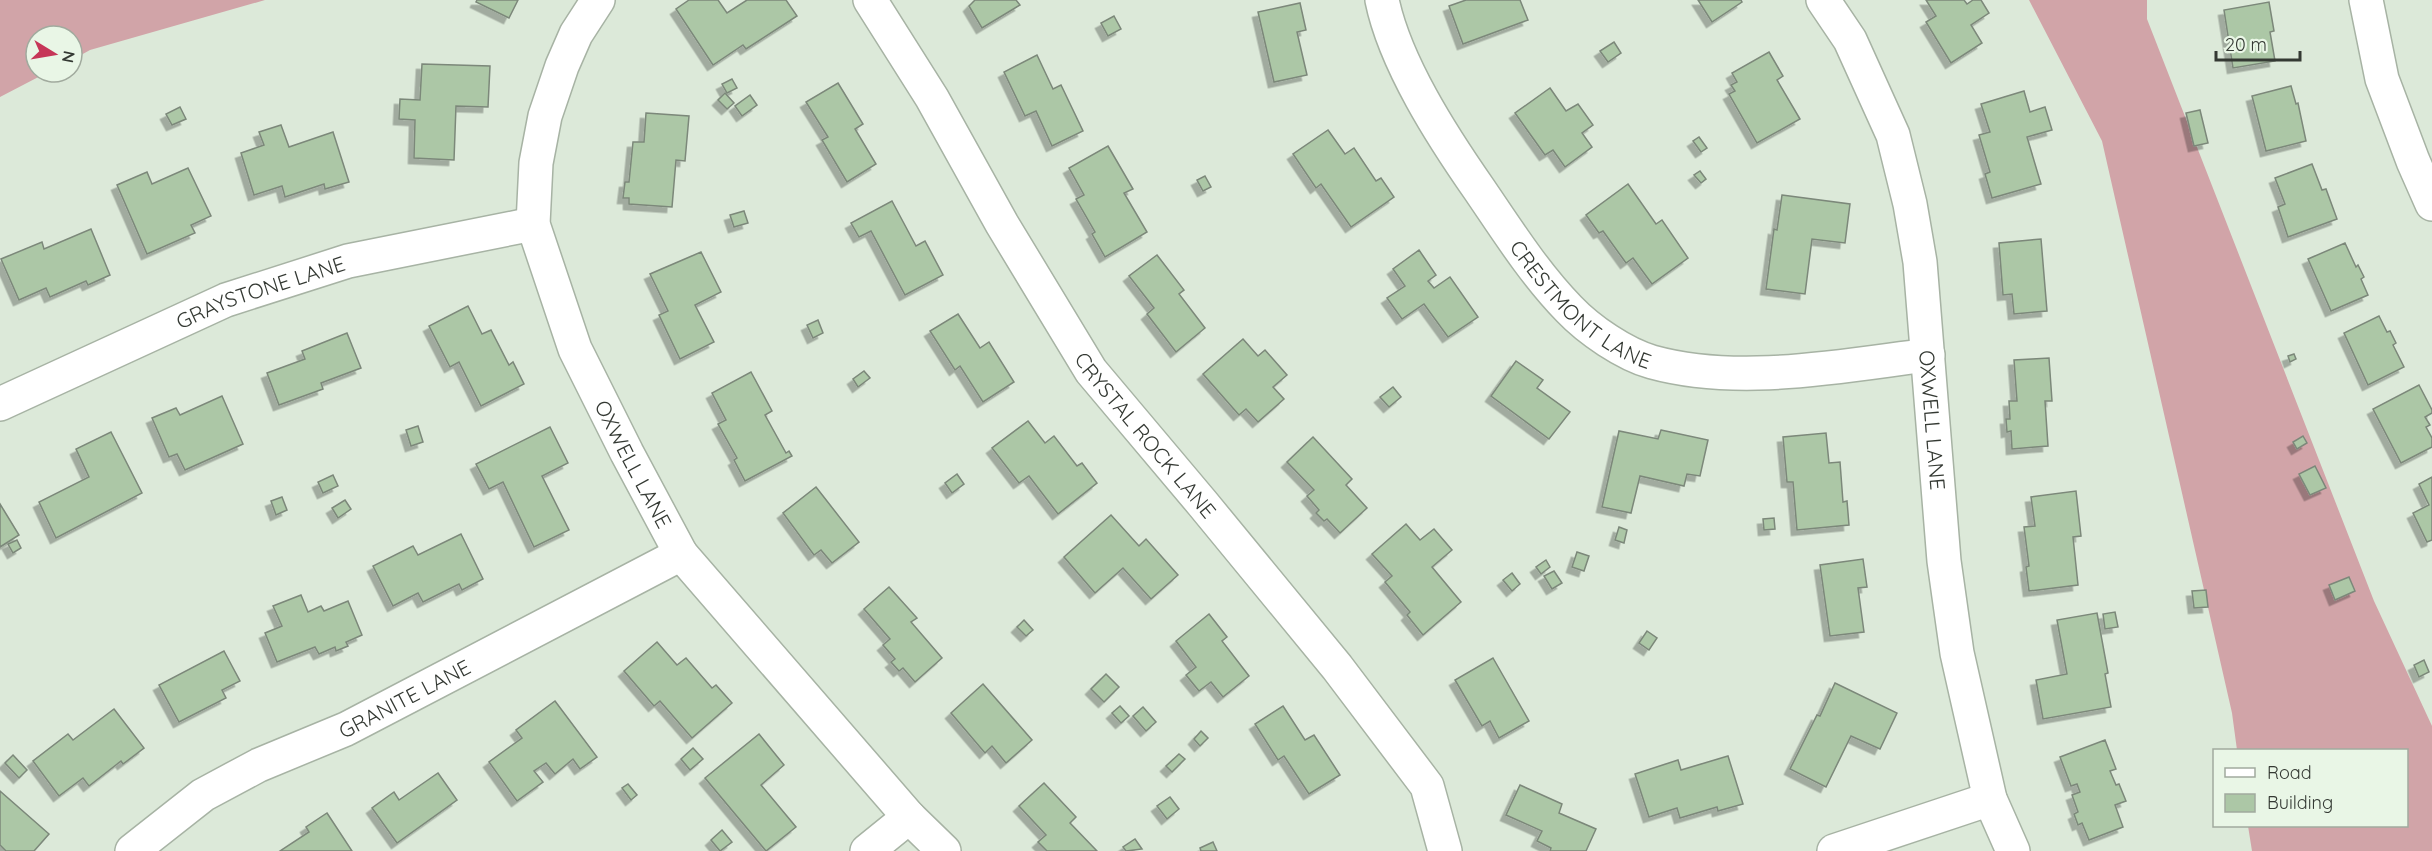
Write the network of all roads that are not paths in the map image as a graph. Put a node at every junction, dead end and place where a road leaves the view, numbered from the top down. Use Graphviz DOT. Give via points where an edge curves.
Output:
graph roads {
  1 [pos="598,0"];
  2 [pos="870,0"];
  3 [pos="1382,0"];
  4 [pos="1823,0"];
  5 [pos="2367,0"];
  6 [pos="2432,204"];
  7 [pos="533,224"];
  8 [pos="1928,355"];
  9 [pos="0,404"];
  10 [pos="681,554"];
  11 [pos="1990,799"];
  12 [pos="909,817"];
  13 [pos="132,851"];
  14 [pos="867,851"];
  15 [pos="944,851"];
  16 [pos="1446,851"];
  17 [pos="1834,851"];
  18 [pos="2013,851"];
  1 -- 7 [label="street, OXWELL LANE" via="576,34 545,116 536,164"];
  2 -- 16 [label="street, CRYSTAL ROCK LANE" via="932,98 1091,371 1330,658 1427,786"];
  3 -- 8 [label="street, CRESTMONT LANE" via="1400,53 1463,166 1525,256 1569,310 1606,340 1650,362 1730,373 1798,370"];
  4 -- 8 [label="street, OXWELL LANE" via="1850,40 1893,135 1920,262"];
  5 -- 6 [label="street" via="2382,79"];
  7 -- 9 [label="street, GRAYSTONE LANE" via="348,261 226,300"];
  7 -- 10 [label="street, OXWELL LANE" via="575,349"];
  8 -- 11 [label="street, OXWELL LANE" via="1946,572 1957,653"];
  10 -- 12 [label="street, OXWELL LANE"];
  10 -- 13 [label="street, GRANITE LANE" via="346,729 259,765 203,795"];
  11 -- 17 [label="street"];
  11 -- 18 [label="street, OXWELL LANE"];
  12 -- 14 [label="street"];
  12 -- 15 [label="street, OXWELL LANE"];
}
